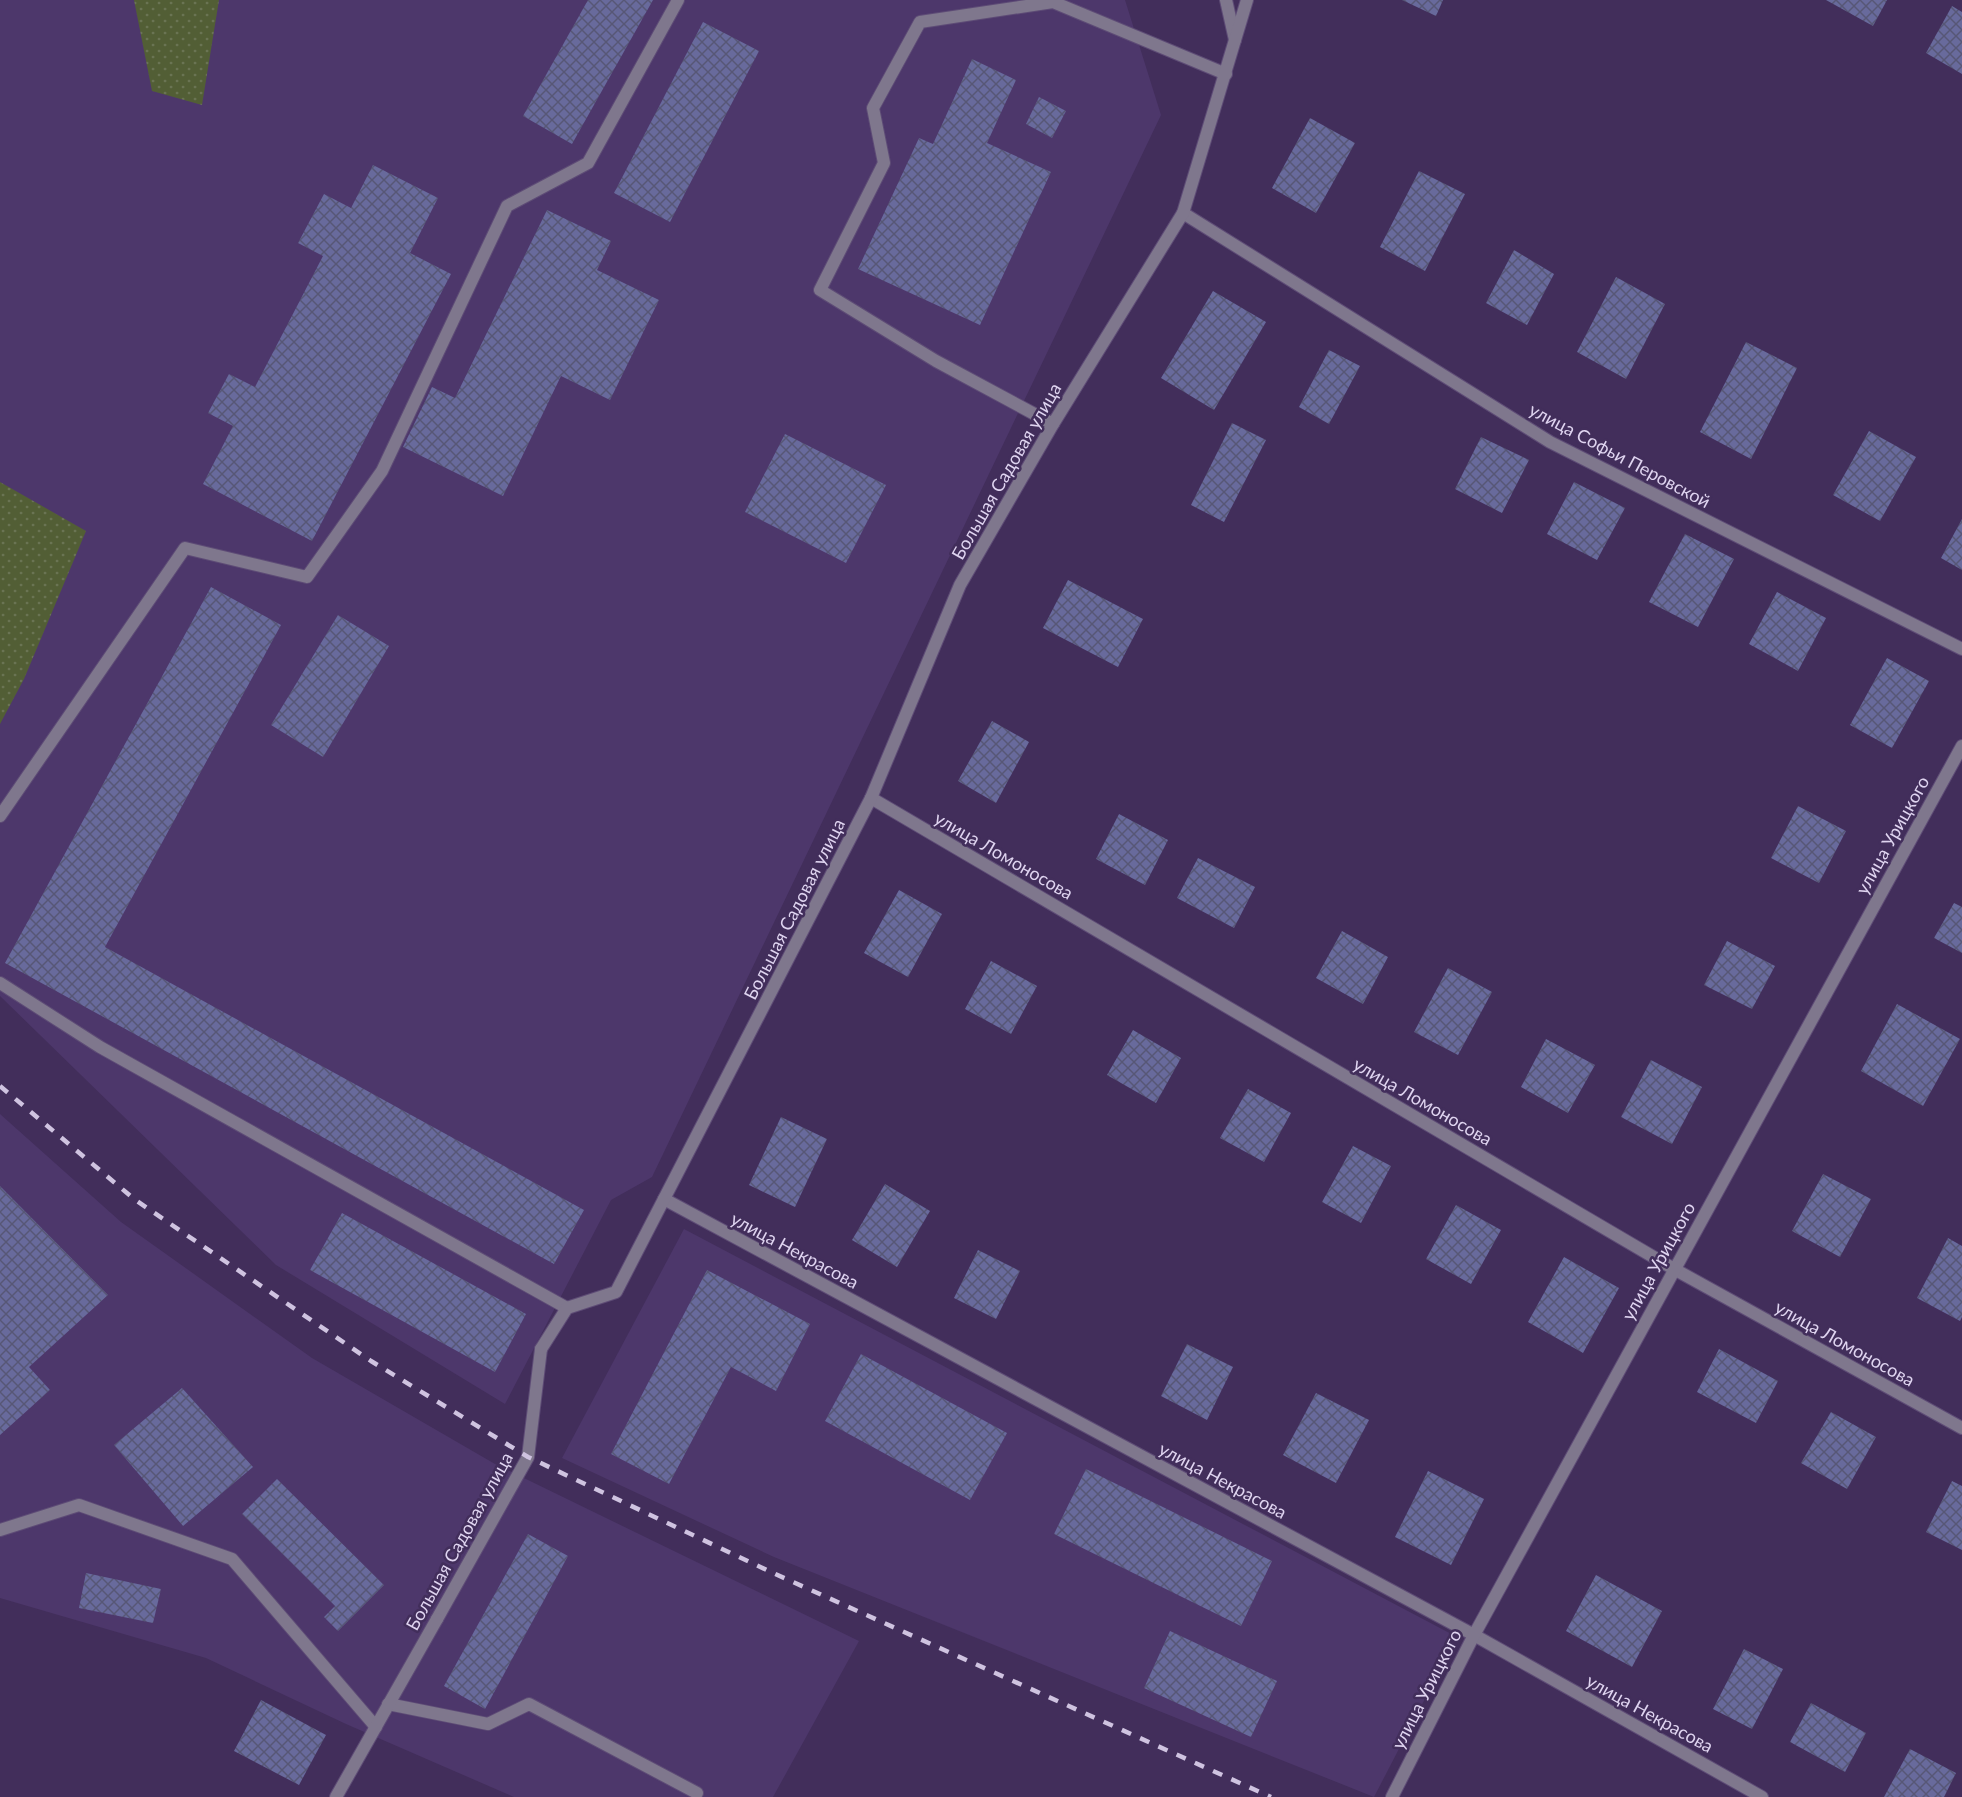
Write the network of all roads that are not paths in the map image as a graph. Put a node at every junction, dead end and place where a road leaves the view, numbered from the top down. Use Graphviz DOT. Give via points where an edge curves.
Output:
graph roads {
  1 [pos="678,0"];
  2 [pos="1226,0"];
  3 [pos="1247,0"];
  4 [pos="1235,42"];
  5 [pos="1226,74"];
  6 [pos="1184,213"];
  7 [pos="1053,424"];
  8 [pos="1962,649"];
  9 [pos="1962,746"];
  10 [pos="871,798"];
  11 [pos="0,816"];
  12 [pos="0,982"];
  13 [pos="664,1200"];
  14 [pos="1674,1269"];
  15 [pos="567,1308"];
  16 [pos="1962,1428"];
  17 [pos="0,1530"];
  18 [pos="1474,1635"];
  19 [pos="388,1704"];
  20 [pos="376,1727"];
  21 [pos="697,1792"];
  22 [pos="336,1797"];
  23 [pos="1392,1797"];
  24 [pos="1762,1797"];
  1 -- 11 [label="street" via="588,163 507,206 382,471 306,577 185,548"];
  2 -- 4 [label="street"];
  3 -- 4 [label="street, Большая Садовая улица"];
  4 -- 5 [label="street, Большая Садовая улица"];
  5 -- 6 [label="street, Большая Садовая улица"];
  5 -- 7 [label="street" via="1053,2 920,22 873,108 884,163 820,290 936,361"];
  6 -- 7 [label="street, Большая Садовая улица"];
  6 -- 8 [label="street, улица Софьи Перовской" via="1550,442"];
  7 -- 10 [label="street, Большая Садовая улица" via="960,585"];
  9 -- 14 [label="street, улица Урицкого"];
  10 -- 13 [label="street, Большая Садовая улица"];
  10 -- 14 [label="street, улица Ломоносова"];
  12 -- 15 [label="street" via="100,1047"];
  13 -- 15 [label="street, Большая Садовая улица" via="616,1292"];
  13 -- 18 [label="street, улица Некрасова"];
  14 -- 16 [label="street, улица Ломоносова"];
  14 -- 18 [label="street, улица Урицкого"];
  15 -- 19 [label="street, Большая Садовая улица" via="541,1349 528,1457"];
  17 -- 20 [label="street" via="79,1505 232,1559"];
  18 -- 23 [label="street, улица Урицкого"];
  18 -- 24 [label="street, улица Некрасова"];
  19 -- 20 [label="street, Большая Садовая улица"];
  19 -- 21 [label="street" via="488,1724 530,1704"];
  20 -- 22 [label="street, Большая Садовая улица"];
}
